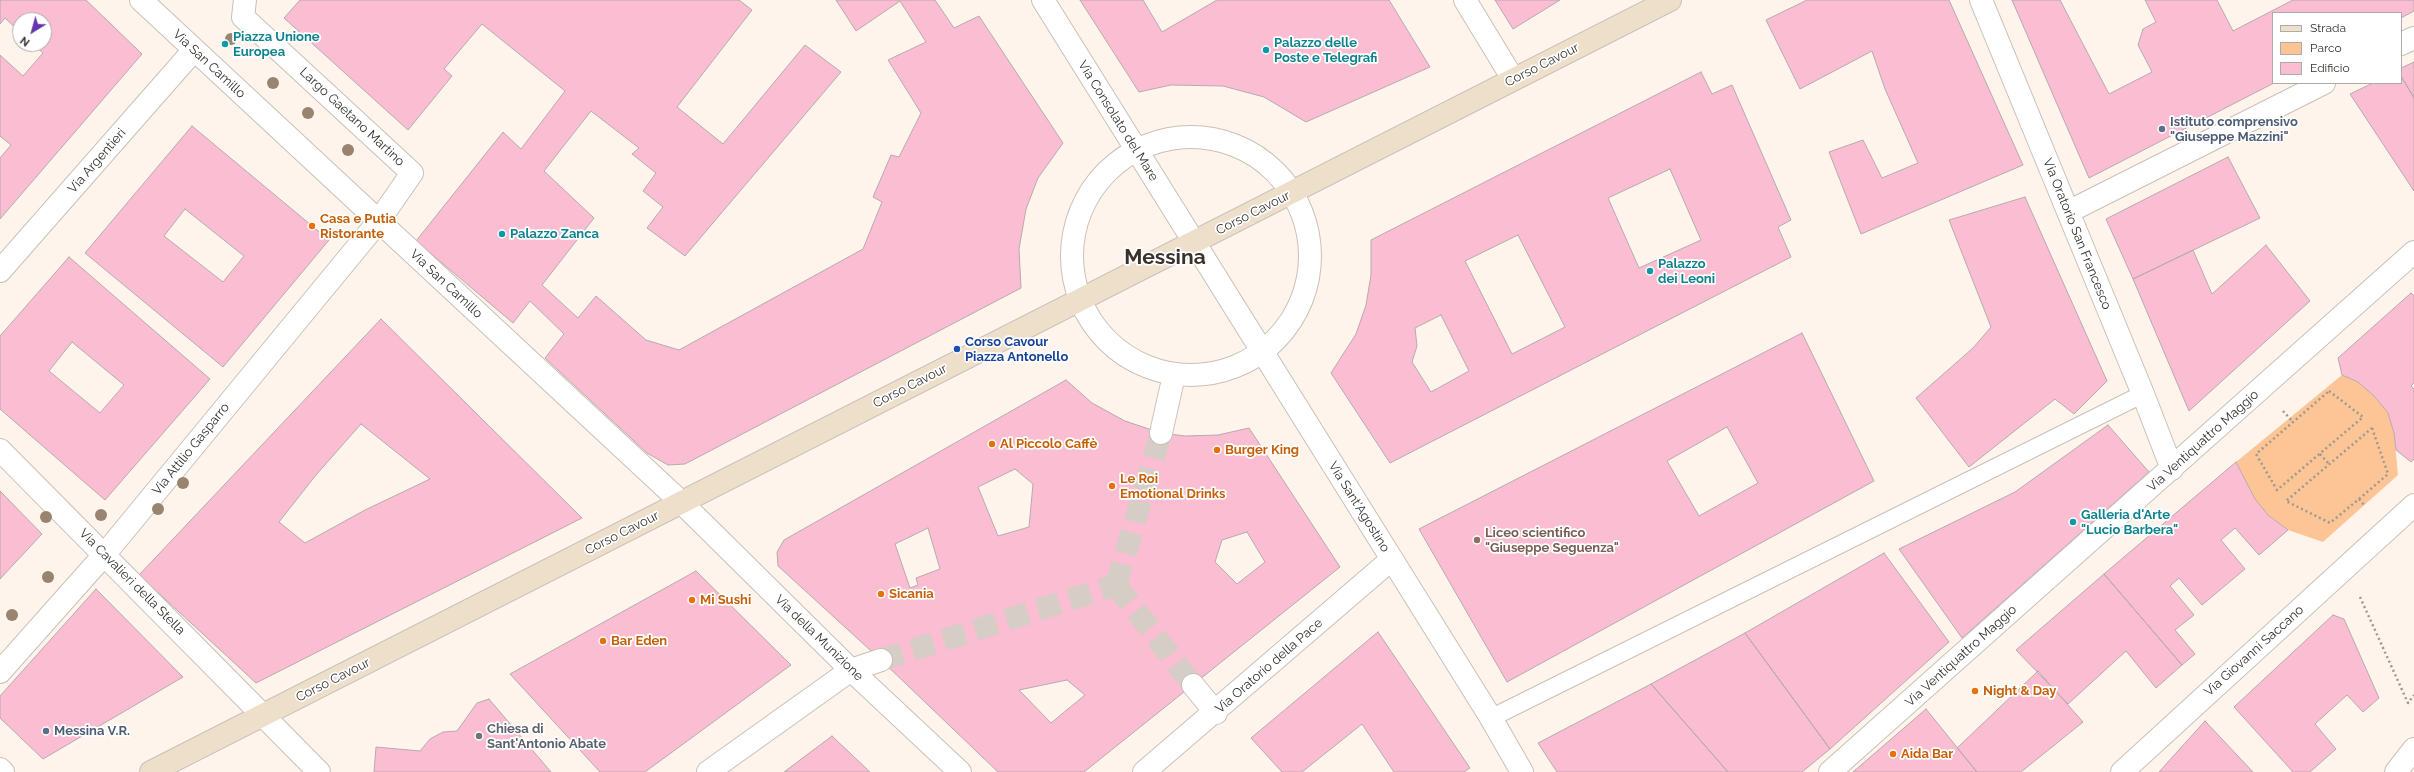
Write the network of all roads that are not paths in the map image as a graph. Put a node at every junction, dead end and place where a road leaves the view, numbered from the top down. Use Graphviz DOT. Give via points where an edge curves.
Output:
graph roads {
  1 [pos="141,0"];
  2 [pos="244,0"];
  3 [pos="1043,0"];
  4 [pos="1465,0"];
  5 [pos="1670,0"];
  6 [pos="1981,0"];
  7 [pos="2414,38"];
  8 [pos="2402,44"];
  9 [pos="194,50"];
  10 [pos="1513,79"];
  11 [pos="2322,84"];
  12 [pos="1135,149"];
  13 [pos="1293,192"];
  14 [pos="2068,212"];
  15 [pos="378,222"];
  16 [pos="1195,242"];
  17 [pos="2414,252"];
  18 [pos="0,271"];
  19 [pos="1080,299"];
  20 [pos="1262,353"];
  21 [pos="1174,374"];
  22 [pos="2143,394"];
  23 [pos="1161,433"];
  24 [pos="0,450"];
  25 [pos="2172,469"];
  26 [pos="681,502"];
  27 [pos="2414,505"];
  28 [pos="104,555"];
  29 [pos="1392,559"];
  30 [pos="881,660"];
  31 [pos="851,670"];
  32 [pos="0,672"];
  33 [pos="1193,685"];
  34 [pos="1216,713"];
  35 [pos="264,715"];
  36 [pos="1491,718"];
  37 [pos="2414,749"];
  38 [pos="0,769"];
  39 [pos="3,772"];
  40 [pos="151,772"];
  41 [pos="319,772"];
  42 [pos="708,772"];
  43 [pos="960,772"];
  44 [pos="1144,772"];
  45 [pos="1522,772"];
  46 [pos="1830,772"];
  47 [pos="2122,772"];
  48 [pos="2396,772"];
  1 -- 9 [label="street, Via San Camillo"];
  2 -- 15 [label="street, Largo Gaetano Martino" via="243,17 412,173"];
  3 -- 12 [label="street, Via Consolato del Mare"];
  4 -- 10 [label="street"];
  5 -- 10 [label="main road, Corso Cavour"];
  6 -- 14 [label="street, Via Oratorio San Francesco"];
  7 -- 8 [label="street"];
  9 -- 15 [label="street, Via San Camillo"];
  9 -- 18 [label="street, Via Argentieri"];
  10 -- 13 [label="main road, Corso Cavour"];
  11 -- 14 [label="street"];
  12 -- 13 [label="street" via="1181,136 1224,140 1271,166"];
  12 -- 16 [label="street, Via Consolato del Mare"];
  12 -- 19 [label="street" via="1098,180 1076,220 1072,267"];
  13 -- 16 [label="main road, Corso Cavour"];
  13 -- 20 [label="street" via="1312,250 1308,284 1288,328"];
  14 -- 22 [label="street, Via Oratorio San Francesco"];
  15 -- 26 [label="street, Via San Camillo"];
  15 -- 28 [label="street, Via Attilio Gasparro"];
  16 -- 19 [label="main road, Corso Cavour"];
  16 -- 20 [label="street, Via Sant'Agostino"];
  17 -- 25 [label="street, Via Ventiquattro Maggio"];
  19 -- 21 [label="street" via="1102,335 1133,360"];
  19 -- 26 [label="main road, Corso Cavour"];
  20 -- 21 [label="street" via="1226,371"];
  20 -- 29 [label="street, Via Sant'Agostino"];
  21 -- 23 [label="street"];
  22 -- 25 [label="street, Via Oratorio San Francesco"];
  22 -- 36 [label="lane"];
  24 -- 28 [label="street, Via Cavalieri della Stella"];
  25 -- 46 [label="street, Via Ventiquattro Maggio"];
  26 -- 31 [label="street, Via della Munizione"];
  26 -- 35 [label="main road, Corso Cavour"];
  27 -- 47 [label="street, Via Giovanni Saccano"];
  28 -- 32 [label="street, Via Attilio Gasparro"];
  28 -- 35 [label="street, Via Cavalieri della Stella"];
  29 -- 34 [label="street, Via Oratorio della Pace"];
  29 -- 36 [label="street, Via Sant'Agostino"];
  30 -- 31 [label="street"];
  31 -- 42 [label="street"];
  31 -- 43 [label="street, Via della Munizione"];
  33 -- 34 [label="street"];
  34 -- 44 [label="street, Via Oratorio della Pace"];
  35 -- 40 [label="main road, Corso Cavour"];
  35 -- 41 [label="street, Via Cavalieri della Stella"];
  36 -- 45 [label="street, Via Sant'Agostino"];
  37 -- 48 [label="street"];
  38 -- 39 [label="street"];
}
